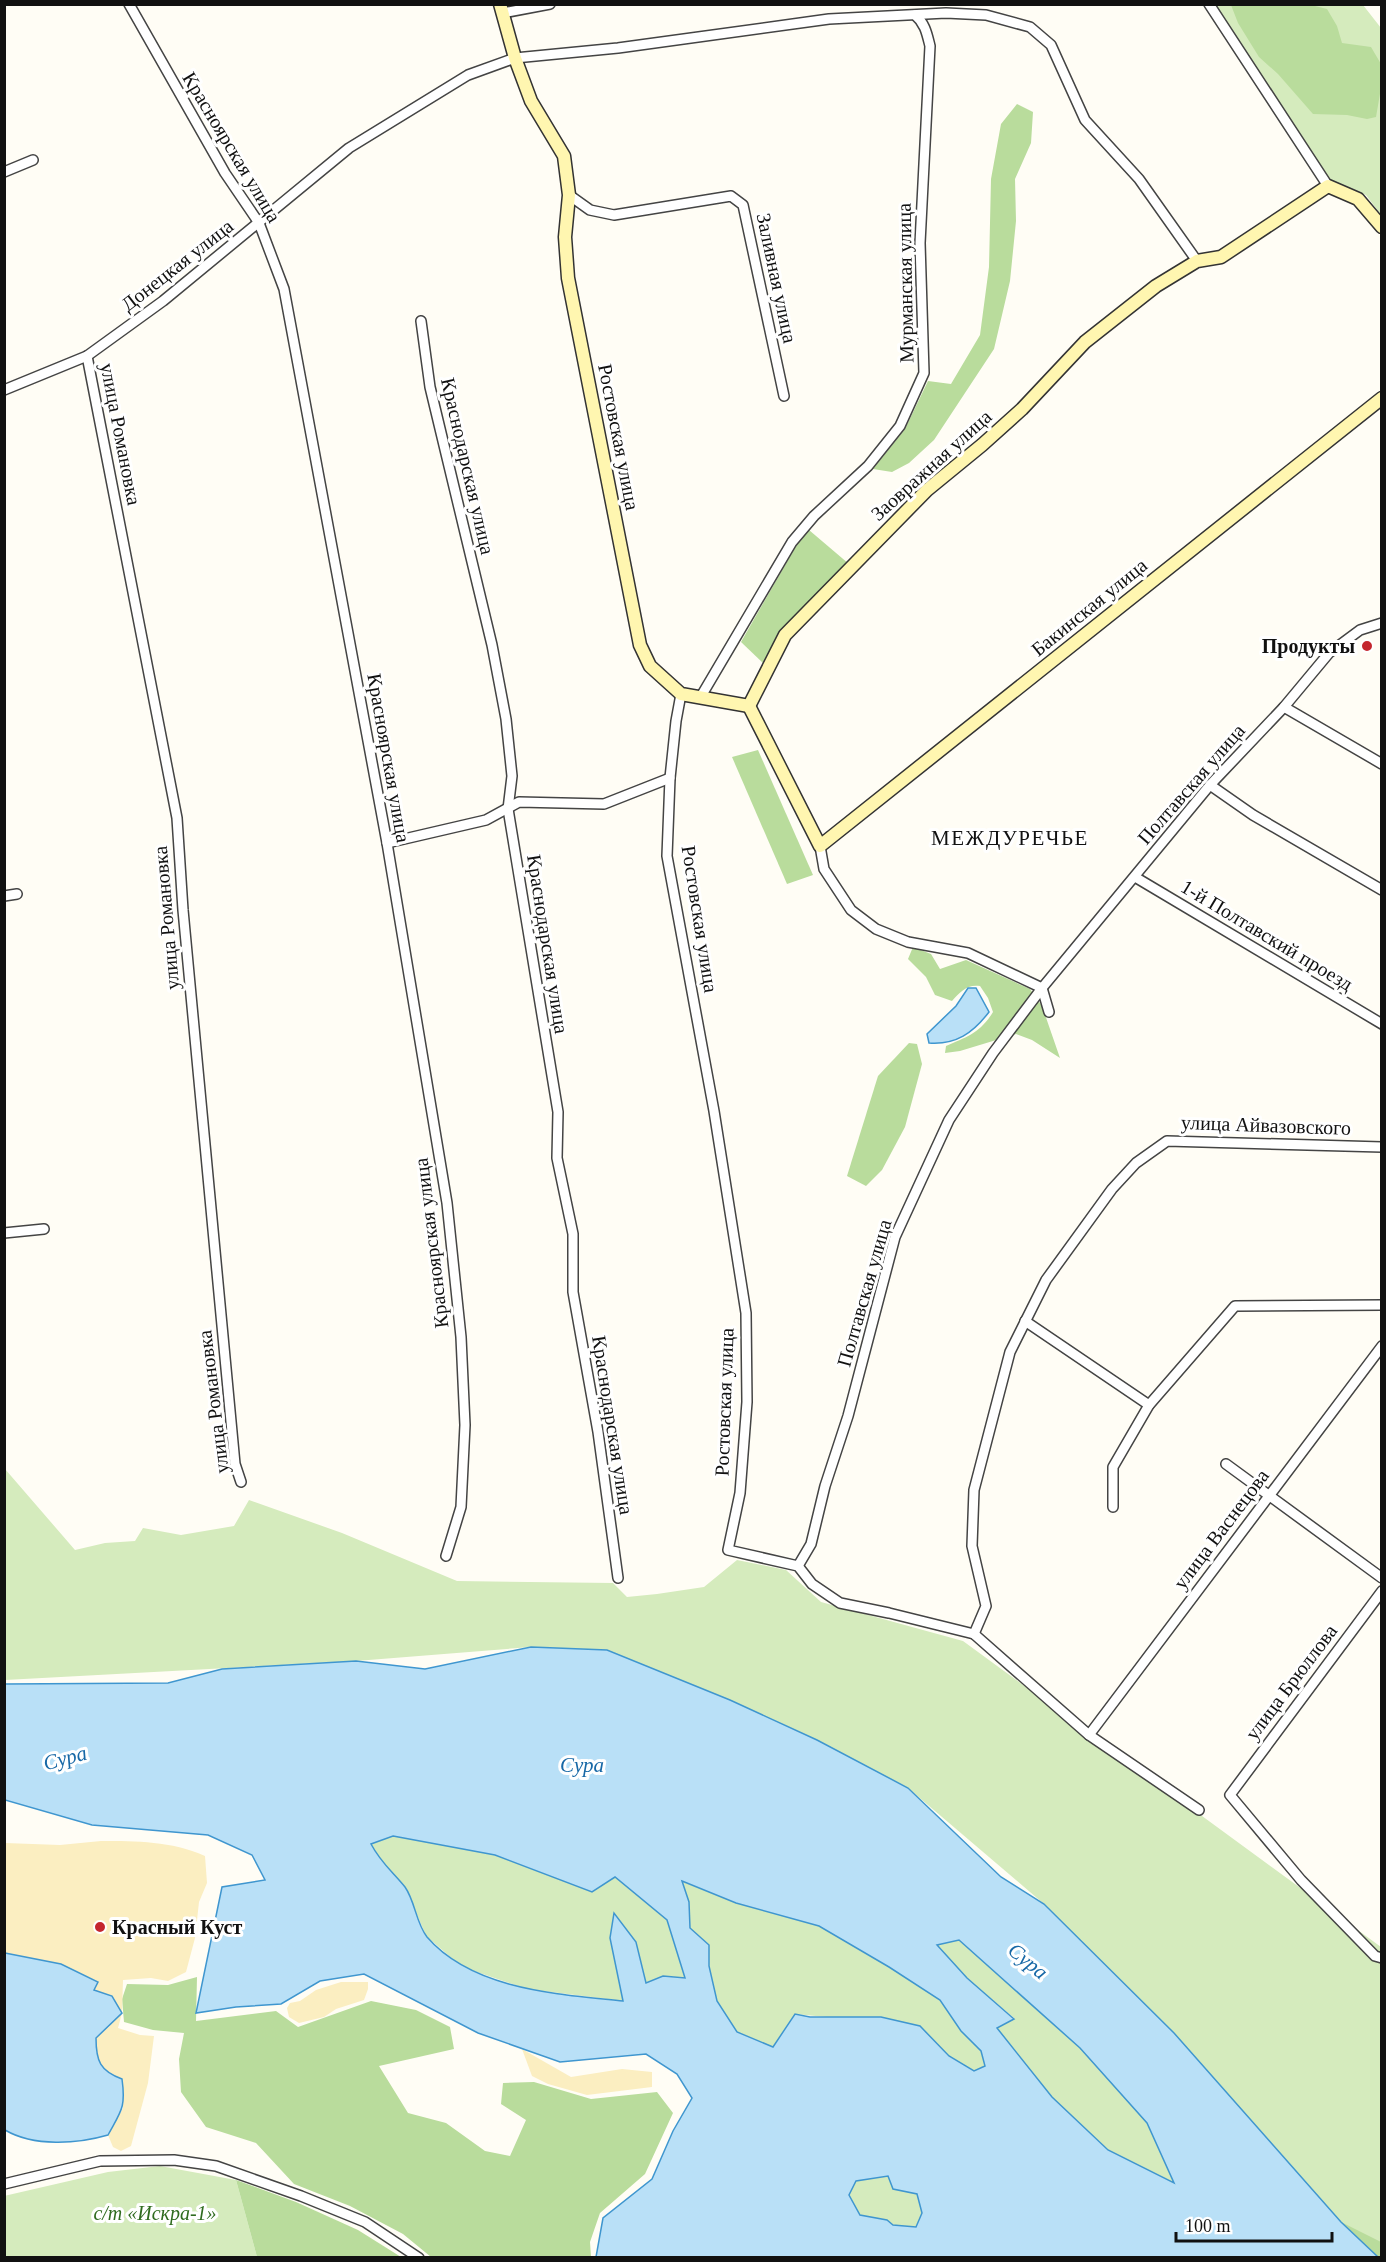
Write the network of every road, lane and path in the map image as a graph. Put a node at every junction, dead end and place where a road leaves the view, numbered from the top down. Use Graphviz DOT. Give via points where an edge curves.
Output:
graph roads {
  1 [pos="129,4"];
  2 [pos="550,4"];
  3 [pos="1209,4"];
  4 [pos="501,9"];
  5 [pos="915,15"];
  6 [pos="515,58"];
  7 [pos="33,160"];
  8 [pos="4,172"];
  9 [pos="1328,186"];
  10 [pos="569,195"];
  11 [pos="260,223"];
  12 [pos="1382,227"];
  13 [pos="1197,261"];
  14 [pos="421,321"];
  15 [pos="87,356"];
  16 [pos="4,390"];
  17 [pos="784,396"];
  18 [pos="1382,398"];
  19 [pos="1382,623"];
  20 [pos="681,694"];
  21 [pos="700,698"];
  22 [pos="749,706"];
  23 [pos="1284,707"];
  24 [pos="1382,764"];
  25 [pos="670,778"];
  26 [pos="1210,785"];
  27 [pos="508,810"];
  28 [pos="387,843"];
  29 [pos="820,846"];
  30 [pos="1135,877"];
  31 [pos="1382,890"];
  32 [pos="17,894"];
  33 [pos="4,896"];
  34 [pos="1042,988"];
  35 [pos="1049,1012"];
  36 [pos="1382,1024"];
  37 [pos="1382,1147"];
  38 [pos="44,1229"];
  39 [pos="4,1233"];
  40 [pos="1382,1305"];
  41 [pos="1025,1321"];
  42 [pos="1382,1346"];
  43 [pos="1149,1405"];
  44 [pos="1226,1464"];
  45 [pos="241,1482"];
  46 [pos="1269,1495"];
  47 [pos="1113,1507"];
  48 [pos="446,1556"];
  49 [pos="798,1566"];
  50 [pos="618,1578"];
  51 [pos="1382,1578"];
  52 [pos="1382,1591"];
  53 [pos="974,1634"];
  54 [pos="1089,1735"];
  55 [pos="1199,1810"];
  56 [pos="1382,1958"];
  57 [pos="4,2184"];
  58 [pos="419,2258"];
  1 -- 11 [label="street, Красноярская улица" via="225,173"];
  2 -- 4 [label="street"];
  3 -- 9 [label="street"];
  4 -- 6 [label="street, Ростовская улица"];
  5 -- 6 [label="street, Донецкая улица" via="829,19"];
  5 -- 13 [label="street, Донецкая улица" via="986,15 1029,27 1051,45 1085,120 1139,179"];
  5 -- 21 [label="street, Мурманская улица" via="921,20 930,46 920,243 924,373 900,426 868,466 792,542"];
  6 -- 10 [label="street, Ростовская улица" via="531,101 564,156"];
  6 -- 11 [label="street, Донецкая улица" via="468,75 349,148"];
  7 -- 8 [label="street"];
  9 -- 12 [label="street" via="1358,199"];
  9 -- 13 [label="street, Заовражная улица" via="1221,257"];
  10 -- 17 [label="street, Заливная улица" via="590,210 614,215 731,196 743,205"];
  10 -- 20 [label="street, Ростовская улица" via="565,237 568,278 640,645 650,666"];
  11 -- 15 [label="street, Донецкая улица"];
  11 -- 28 [label="street, Красноярская улица" via="284,290"];
  13 -- 22 [label="street, Заовражная улица" via="1156,286 1085,342 1022,409 927,490 785,635"];
  14 -- 27 [label="street, Краснодарская улица" via="430,387 506,719 512,776"];
  15 -- 16 [label="street, Донецкая улица"];
  15 -- 45 [label="street, улица Романовка" via="177,818 235,1464"];
  18 -- 29 [label="street, Бакинская улица"];
  19 -- 23 [label="street, Полтавская улица" via="1360,630 1329,653"];
  20 -- 21 [label="street"];
  20 -- 25 [label="street, Ростовская улица"];
  21 -- 22 [label="street"];
  22 -- 29 [label="street"];
  23 -- 24 [label="street"];
  23 -- 26 [label="street, Полтавская улица"];
  25 -- 27 [label="street" via="604,804 519,802"];
  25 -- 49 [label="street, Ростовская улица" via="667,856 746,1313 744,1448 740,1493 728,1550"];
  26 -- 30 [label="street, Полтавская улица"];
  26 -- 31 [label="street" via="1253,815"];
  27 -- 28 [label="street" via="486,820"];
  27 -- 50 [label="street, Краснодарская улица" via="558,1112 557,1158 573,1233 573,1292"];
  28 -- 48 [label="street, Красноярская улица" via="447,1203 461,1337 465,1425 461,1507"];
  29 -- 34 [label="street" via="824,869 851,910 876,929 908,942 968,953"];
  30 -- 34 [label="street, Полтавская улица"];
  30 -- 36 [label="street, 1-й Полтавский проезд"];
  32 -- 33 [label="street"];
  34 -- 35 [label="street"];
  34 -- 49 [label="street, Полтавская улица" via="949,1120 895,1238 811,1544"];
  37 -- 41 [label="street, улица Айвазовского" via="1167,1141 1136,1163 1112,1189 1046,1280"];
  38 -- 39 [label="street"];
  40 -- 43 [label="street" via="1235,1306"];
  41 -- 43 [label="street"];
  41 -- 53 [label="street, улица Айвазовского" via="1010,1352 974,1490 972,1546 986,1606"];
  42 -- 46 [label="street, улица Васнецова"];
  43 -- 47 [label="street" via="1113,1467"];
  44 -- 46 [label="street"];
  46 -- 51 [label="street"];
  46 -- 54 [label="street, улица Васнецова"];
  49 -- 53 [label="street" via="812,1584 840,1603"];
  52 -- 56 [label="street, улица Брюллова" via="1230,1795 1302,1880 1375,1956"];
  53 -- 54 [label="street"];
  54 -- 55 [label="street"];
  57 -- 58 [label="street" via="100,2161 174,2160 216,2166 365,2222"];
}
